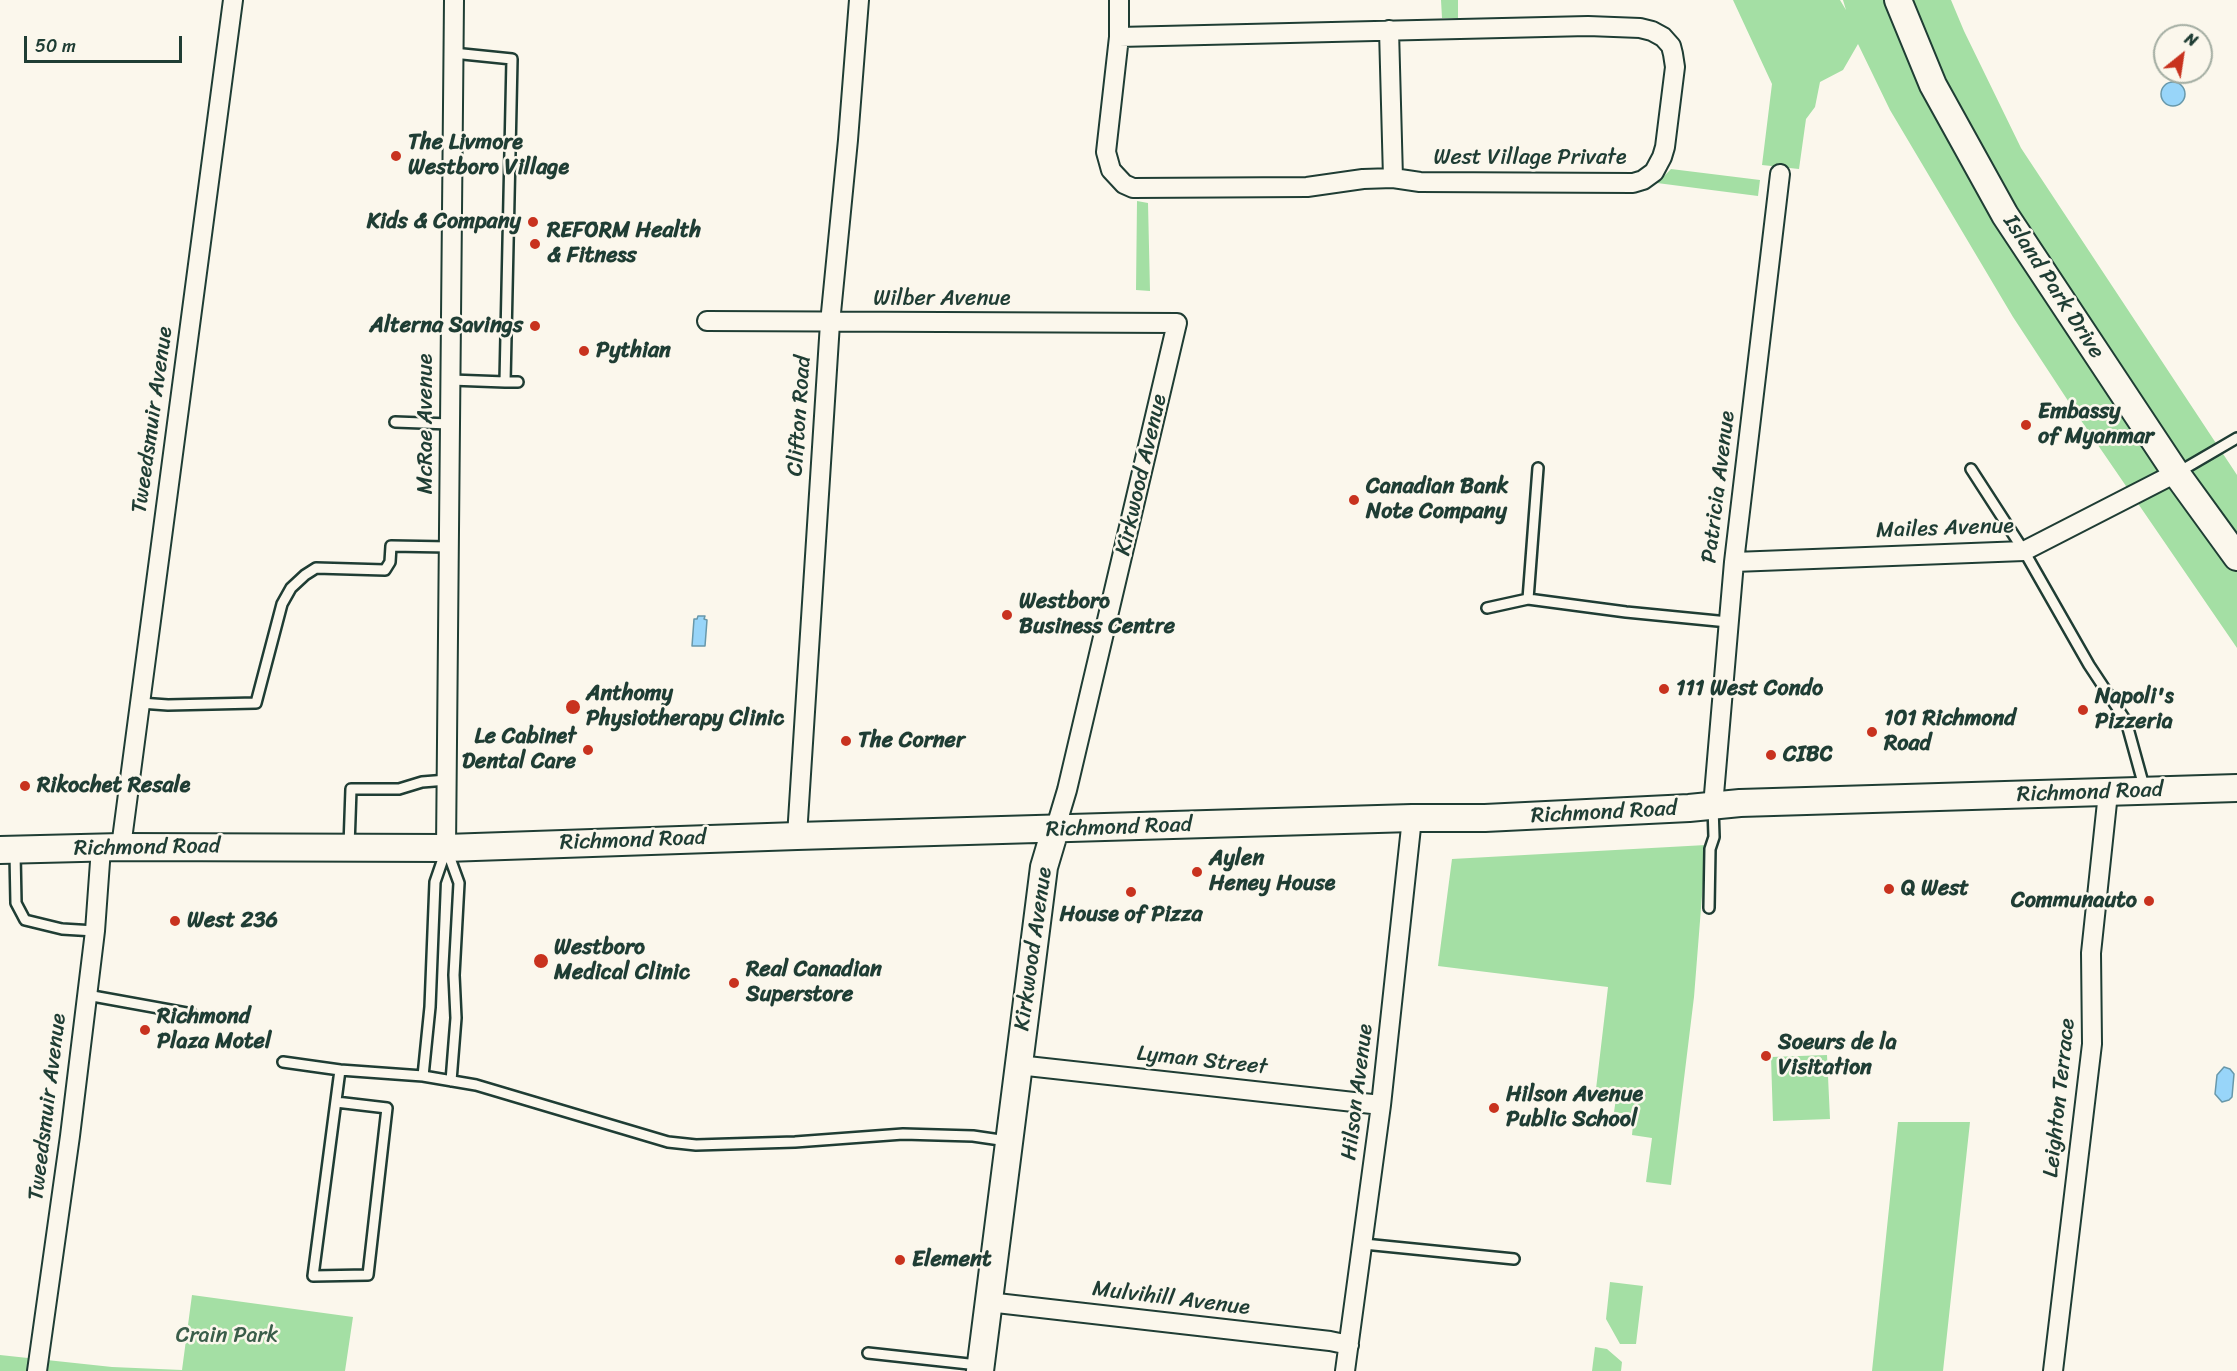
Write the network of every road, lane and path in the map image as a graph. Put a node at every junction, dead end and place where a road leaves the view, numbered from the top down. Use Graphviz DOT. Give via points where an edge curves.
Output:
graph roads {
  1 [pos="233,0"];
  2 [pos="454,0"];
  3 [pos="859,0"];
  4 [pos="1119,0"];
  5 [pos="1898,0"];
  6 [pos="1389,30"];
  7 [pos="1119,37"];
  8 [pos="453,52"];
  9 [pos="1780,174"];
  10 [pos="1393,178"];
  11 [pos="707,321"];
  12 [pos="830,322"];
  13 [pos="1177,323"];
  14 [pos="451,380"];
  15 [pos="505,382"];
  16 [pos="518,382"];
  17 [pos="395,422"];
  18 [pos="450,424"];
  19 [pos="2237,438"];
  20 [pos="1538,468"];
  21 [pos="1971,469"];
  22 [pos="2176,473"];
  23 [pos="449,547"];
  24 [pos="2024,551"];
  25 [pos="2237,557"];
  26 [pos="1734,562"];
  27 [pos="1528,599"];
  28 [pos="1487,608"];
  29 [pos="1728,622"];
  30 [pos="140,703"];
  31 [pos="447,780"];
  32 [pos="2237,788"];
  33 [pos="2145,792"];
  34 [pos="2108,793"];
  35 [pos="1713,806"];
  36 [pos="1412,818"];
  37 [pos="1055,830"];
  38 [pos="797,836"];
  39 [pos="111,847"];
  40 [pos="349,848"];
  41 [pos="446,848"];
  42 [pos="7,850"];
  43 [pos="1709,908"];
  44 [pos="96,932"];
  45 [pos="87,995"];
  46 [pos="192,1014"];
  47 [pos="282,1062"];
  48 [pos="1018,1065"];
  49 [pos="340,1070"];
  50 [pos="423,1076"];
  51 [pos="451,1081"];
  52 [pos="336,1102"];
  53 [pos="1381,1105"];
  54 [pos="1009,1141"];
  55 [pos="1364,1244"];
  56 [pos="1514,1259"];
  57 [pos="988,1302"];
  58 [pos="1349,1345"];
  59 [pos="868,1353"];
  60 [pos="981,1368"];
  61 [pos="37,1371"];
  62 [pos="1345,1371"];
  63 [pos="2053,1371"];
  1 -- 30 [label="street, Tweedsmuir Avenue"];
  2 -- 8 [label="street, McRae Avenue"];
  3 -- 12 [label="street, Clifton Road"];
  4 -- 7 [label="street, West Village Private"];
  5 -- 22 [label="main road, Island Park Drive" via="1933,85 2005,215"];
  6 -- 7 [label="street, West Village Private"];
  6 -- 10 [label="street"];
  6 -- 10 [label="street, West Village Private" via="1640,28 1653,31 1671,46 1675,67 1665,147 1658,166 1643,180 1420,182"];
  7 -- 10 [label="street, West Village Private" via="1106,152 1111,170 1124,184 1142,189 1307,187"];
  8 -- 14 [label="street, McRae Avenue"];
  8 -- 15 [label="lane" via="512,58"];
  9 -- 26 [label="street, Patricia Avenue"];
  11 -- 12 [label="street, Wilber Avenue"];
  12 -- 13 [label="street, Wilber Avenue"];
  12 -- 38 [label="street, Clifton Road"];
  13 -- 37 [label="street, Kirkwood Avenue"];
  14 -- 15 [label="lane"];
  14 -- 18 [label="street, McRae Avenue"];
  15 -- 16 [label="lane"];
  17 -- 18 [label="lane"];
  18 -- 23 [label="street, McRae Avenue"];
  19 -- 22 [label="lane"];
  20 -- 27 [label="lane"];
  21 -- 24 [label="lane"];
  22 -- 24 [label="street, Mailes Avenue"];
  22 -- 25 [label="main road, Island Park Drive"];
  23 -- 30 [label="lane" via="391,546 385,570 316,568 291,588 282,604 256,703"];
  23 -- 31 [label="street, McRae Avenue"];
  24 -- 26 [label="street, Mailes Avenue"];
  24 -- 33 [label="lane" via="2126,721"];
  26 -- 29 [label="street, Patricia Avenue"];
  27 -- 28 [label="lane"];
  27 -- 29 [label="lane"];
  29 -- 35 [label="street, Patricia Avenue"];
  30 -- 39 [label="street, Tweedsmuir Avenue"];
  31 -- 40 [label="lane" via="399,789 351,789"];
  31 -- 41 [label="street, McRae Avenue"];
  32 -- 33 [label="main road, Richmond Road"];
  33 -- 34 [label="main road, Richmond Road"];
  34 -- 35 [label="main road, Richmond Road"];
  34 -- 63 [label="street, Leighton Terrace" via="2091,953 2092,1044"];
  35 -- 36 [label="main road, Richmond Road" via="1494,818"];
  35 -- 43 [label="lane"];
  36 -- 37 [label="main road, Richmond Road"];
  36 -- 53 [label="street, Hilson Avenue"];
  37 -- 38 [label="main road, Richmond Road"];
  37 -- 48 [label="main road, Kirkwood Avenue" via="1044,867"];
  38 -- 41 [label="main road, Richmond Road"];
  39 -- 40 [label="main road, Richmond Road"];
  39 -- 42 [label="main road, Richmond Road"];
  39 -- 44 [label="street, Tweedsmuir Avenue"];
  40 -- 41 [label="main road, Richmond Road"];
  41 -- 50 [label="lane" via="435,882"];
  41 -- 51 [label="lane" via="459,883"];
  42 -- 44 [label="lane" via="15,903 25,920"];
  44 -- 45 [label="street, Tweedsmuir Avenue"];
  45 -- 46 [label="lane"];
  45 -- 61 [label="street, Tweedsmuir Avenue"];
  47 -- 49 [label="lane"];
  48 -- 53 [label="street, Lyman Street"];
  48 -- 54 [label="main road, Kirkwood Avenue"];
  49 -- 50 [label="lane"];
  49 -- 52 [label="lane"];
  50 -- 51 [label="lane"];
  51 -- 54 [label="lane" via="668,1142 799,1142 903,1134"];
  52 -- 52 [label="lane" via="313,1276 368,1275 387,1108"];
  53 -- 55 [label="street, Hilson Avenue"];
  54 -- 57 [label="main road, Kirkwood Avenue"];
  55 -- 56 [label="lane"];
  55 -- 58 [label="street, Hilson Avenue"];
  57 -- 58 [label="street, Mulvihill Avenue"];
  57 -- 60 [label="main road, Kirkwood Avenue"];
  58 -- 62 [label="street, Hilson Avenue"];
  59 -- 60 [label="lane"];
}
